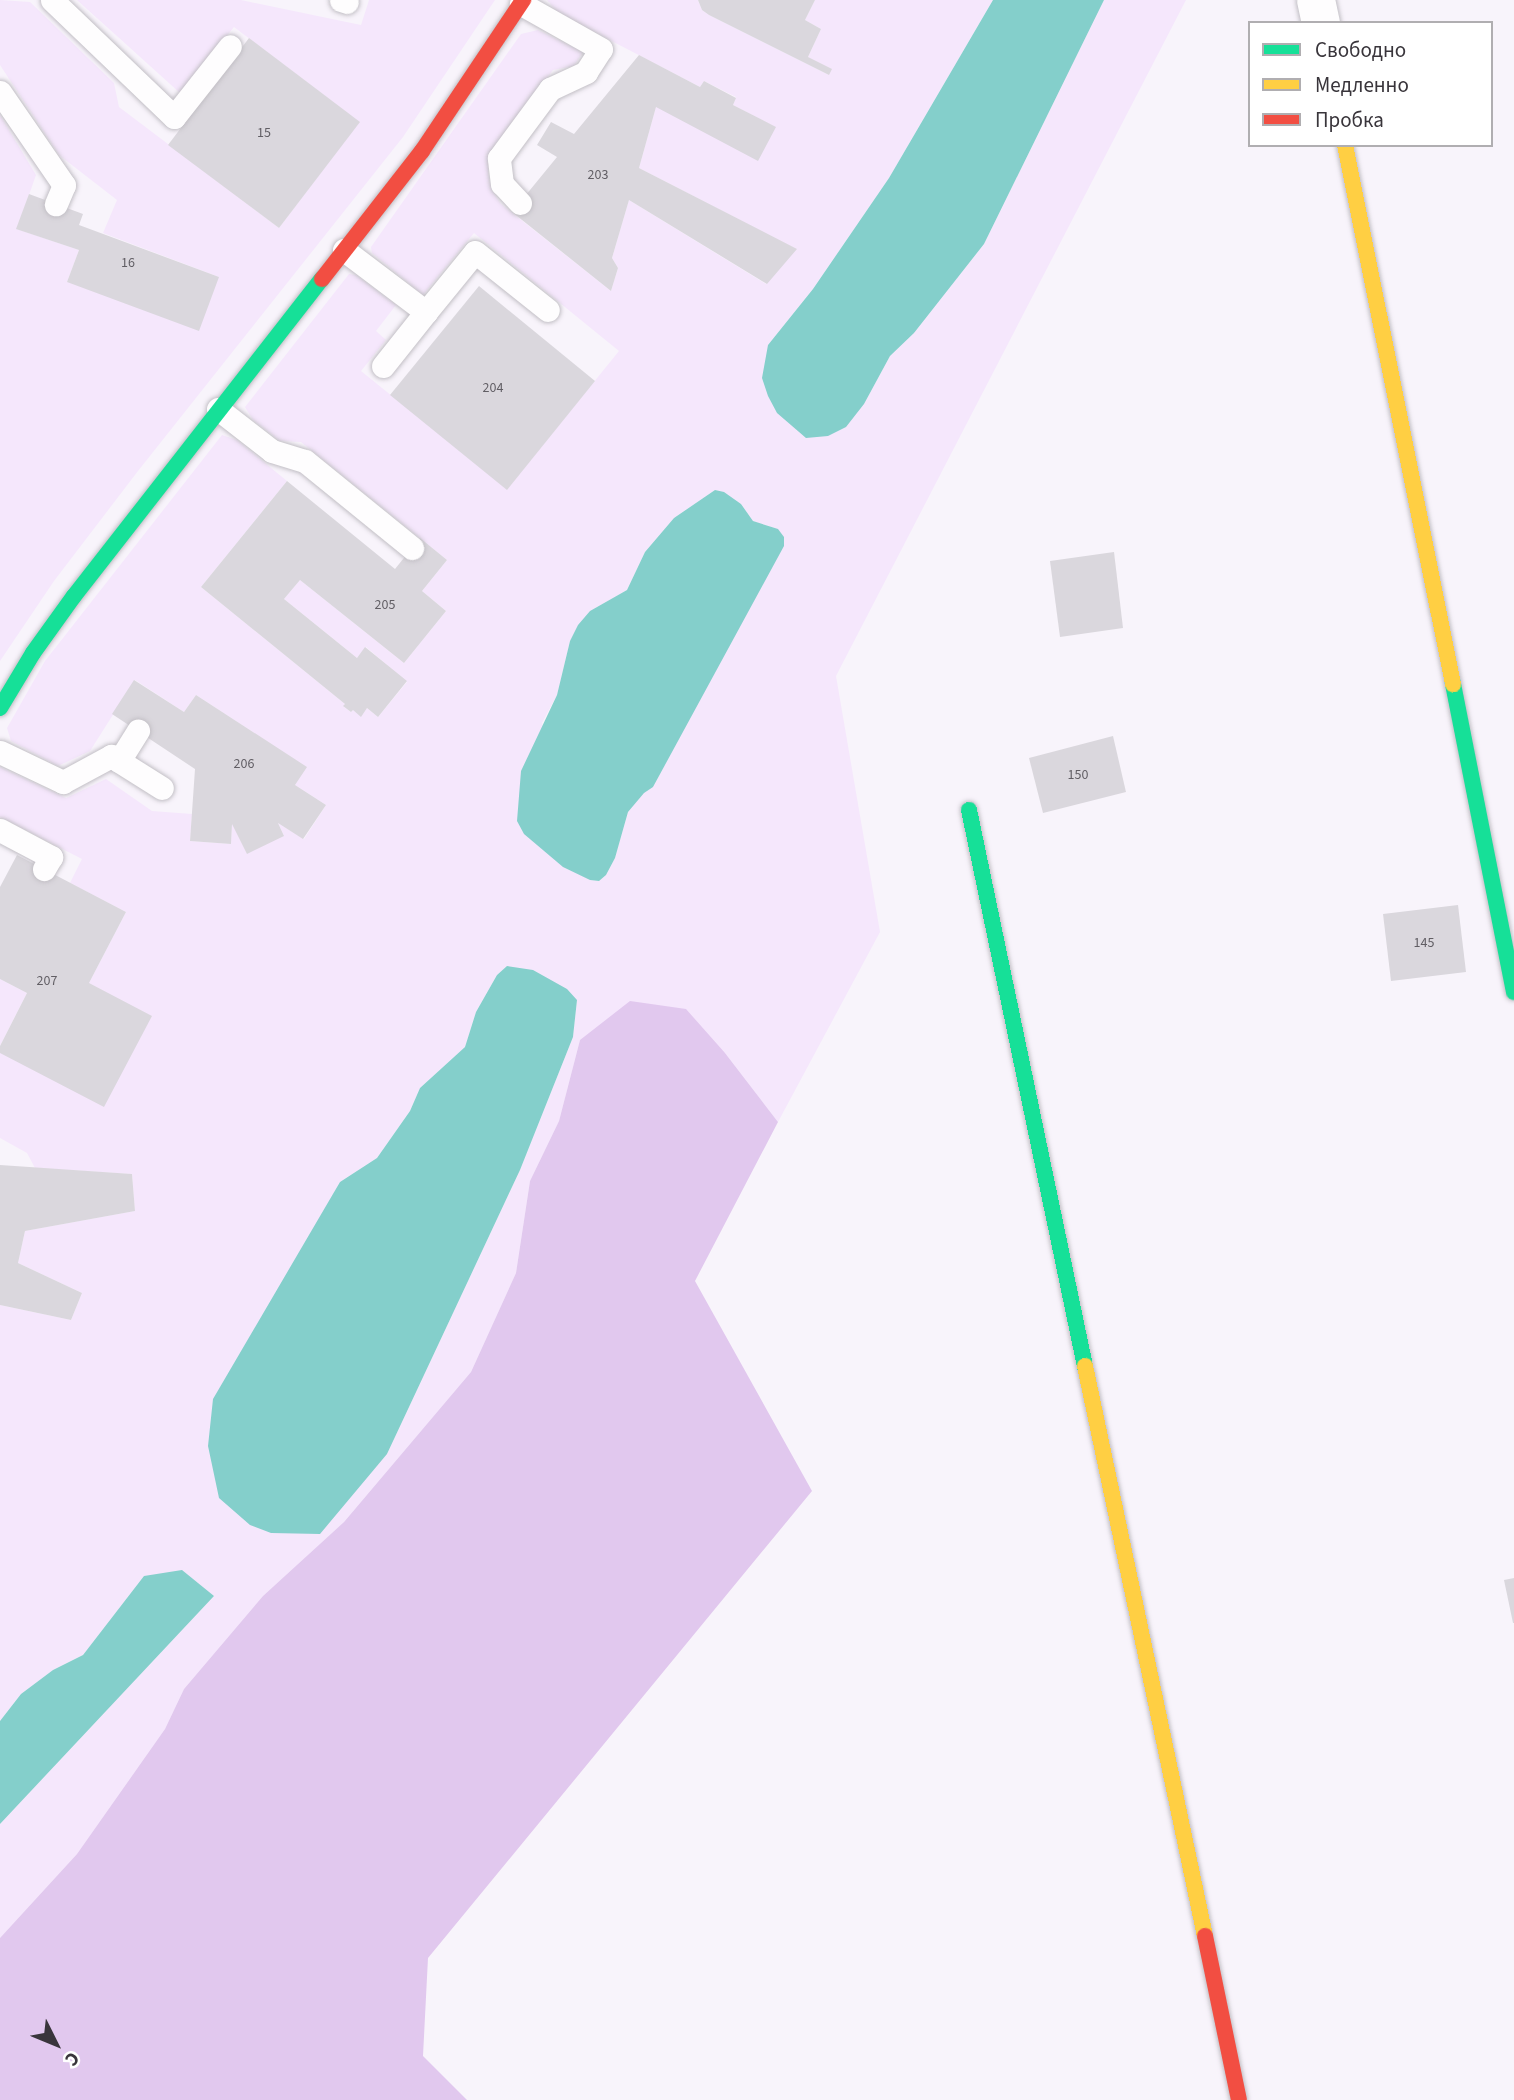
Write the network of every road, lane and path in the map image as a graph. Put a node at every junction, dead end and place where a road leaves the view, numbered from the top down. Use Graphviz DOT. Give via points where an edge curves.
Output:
graph roads {
  1 [pos="52,0"];
  2 [pos="1316,0"];
  3 [pos="522,2"];
  4 [pos="1321,21"];
  5 [pos="230,46"];
  6 [pos="0,92"];
  7 [pos="1345,147"];
  8 [pos="520,203"];
  9 [pos="56,205"];
  10 [pos="344,250"];
  11 [pos="548,310"];
  12 [pos="426,312"];
  13 [pos="383,366"];
  14 [pos="218,409"];
  15 [pos="412,548"];
  16 [pos="0,708"];
  17 [pos="138,731"];
  18 [pos="0,752"];
  19 [pos="119,761"];
  20 [pos="162,788"];
  21 [pos="969,810"];
  22 [pos="0,830"];
  23 [pos="44,869"];
  24 [pos="1514,992"];
  25 [pos="1238,2100"];
  1 -- 5 [label="lane" via="174,117"];
  2 -- 4 [label="street"];
  3 -- 8 [label="lane" via="601,49 586,72 550,89 499,158 502,184"];
  3 -- 10 [label="street" via="422,151"];
  6 -- 9 [label="lane" via="64,185"];
  7 -- 24 [label="street"];
  10 -- 12 [label="lane"];
  10 -- 14 [label="street"];
  11 -- 12 [label="lane" via="475,252"];
  12 -- 13 [label="lane"];
  14 -- 15 [label="lane" via="272,451 305,461"];
  14 -- 16 [label="street" via="74,596"];
  17 -- 19 [label="lane"];
  18 -- 19 [label="lane" via="63,782 111,756"];
  19 -- 20 [label="lane"];
  21 -- 25 [label="street"];
  22 -- 23 [label="lane" via="51,857"];
}
